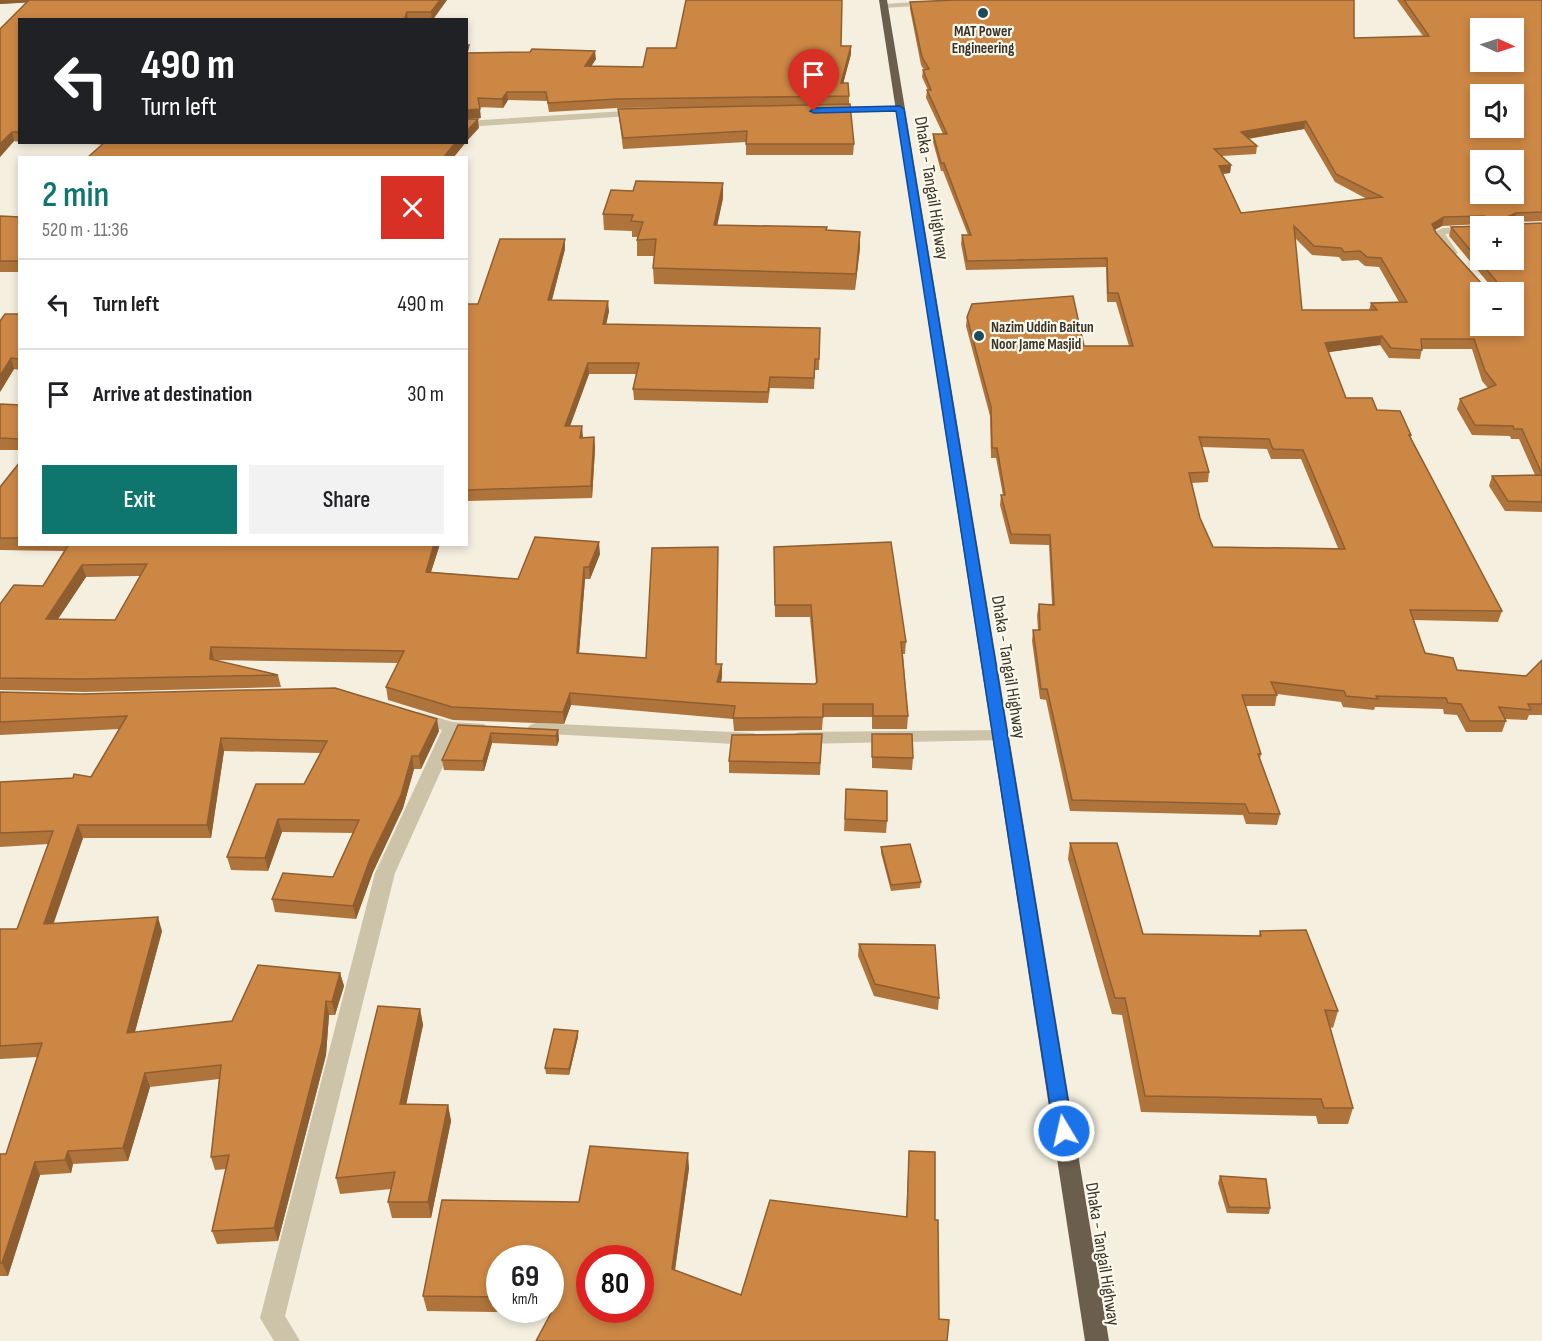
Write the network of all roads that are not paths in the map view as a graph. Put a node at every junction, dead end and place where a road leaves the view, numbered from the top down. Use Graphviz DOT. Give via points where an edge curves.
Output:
graph roads {
  1 [pos="883,3"];
  2 [pos="945,3"];
  3 [pos="900,109"];
  4 [pos="819,110"];
  5 [pos="655,113"];
  6 [pos="468,124"];
  7 [pos="1470,230"];
  8 [pos="1463,266"];
  9 [pos="398,710"];
  10 [pos="452,727"];
  11 [pos="500,728"];
  12 [pos="524,729"];
  13 [pos="1000,736"];
  14 [pos="288,1341"];
  15 [pos="1097,1341"];
  1 -- 2 [label="street"];
  1 -- 3 [label="highway, Dhaka - Tangail Highway"];
  3 -- 4 [label="street"];
  3 -- 13 [label="highway, Dhaka - Tangail Highway"];
  5 -- 6 [label="street"];
  7 -- 8 [label="street" via="1438,233"];
  9 -- 10 [label="street"];
  10 -- 11 [label="street"];
  10 -- 14 [label="street" via="385,873 272,1318"];
  12 -- 13 [label="street" via="724,739"];
  13 -- 15 [label="highway, Dhaka - Tangail Highway"];
}
